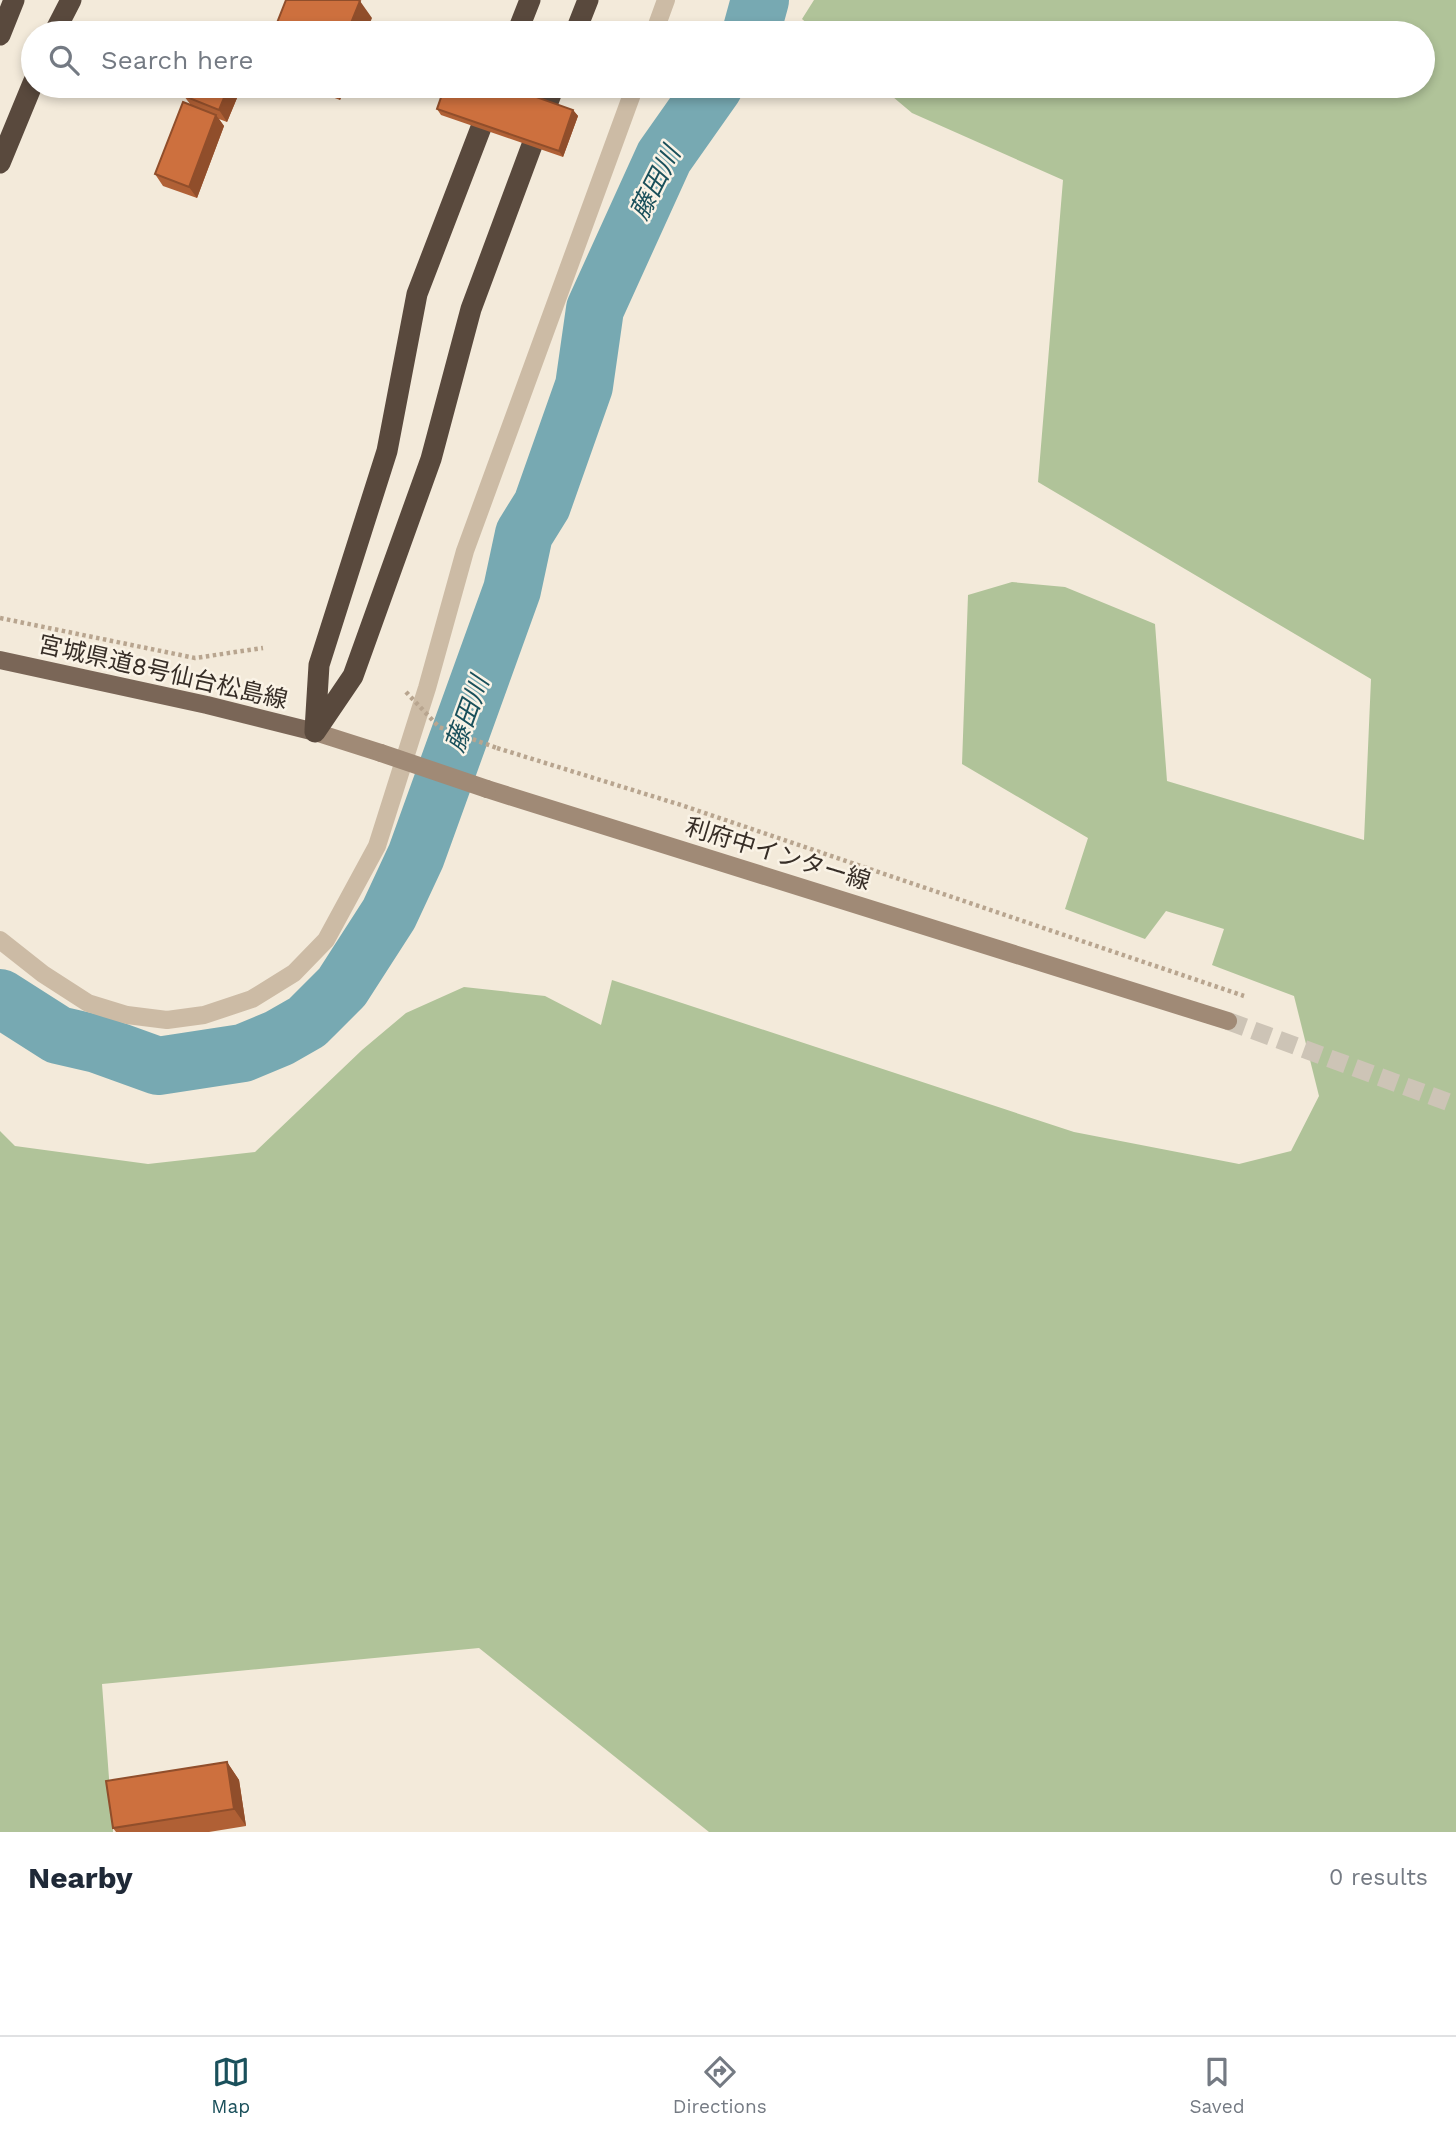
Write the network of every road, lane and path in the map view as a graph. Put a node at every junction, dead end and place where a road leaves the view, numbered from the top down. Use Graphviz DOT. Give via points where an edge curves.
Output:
graph roads {
  1 [pos="14,0"];
  2 [pos="71,0"];
  3 [pos="530,0"];
  4 [pos="588,0"];
  5 [pos="666,0"];
  6 [pos="60,21"];
  7 [pos="522,21"];
  8 [pos="580,21"];
  9 [pos="658,21"];
  10 [pos="0,35"];
  11 [pos="27,98"];
  12 [pos="492,98"];
  13 [pos="550,98"];
  14 [pos="631,98"];
  15 [pos="0,163"];
  16 [pos="0,618"];
  17 [pos="263,648"];
  18 [pos="0,660"];
  19 [pos="405,692"];
  20 [pos="315,732"];
  21 [pos="0,940"];
  22 [pos="1244,996"];
  23 [pos="1228,1021"];
  1 -- 10 [label="highway"];
  2 -- 6 [label="highway"];
  3 -- 7 [label="highway"];
  4 -- 8 [label="highway"];
  5 -- 9 [label="street"];
  11 -- 15 [label="highway"];
  12 -- 20 [label="highway" via="417,294 387,451 320,665"];
  13 -- 20 [label="highway" via="471,309 430,459 353,676"];
  14 -- 21 [label="street" via="465,551 377,846 326,940 295,973 252,999 204,1015 167,1020 127,1015 88,1003"];
  16 -- 17 [label="path" via="195,659"];
  18 -- 20 [label="main road, 宮城県道8号仙台松島線"];
  19 -- 22 [label="path, bridge" via="439,727"];
  20 -- 23 [label="main road, 利府中インター線, bridge"];
}
